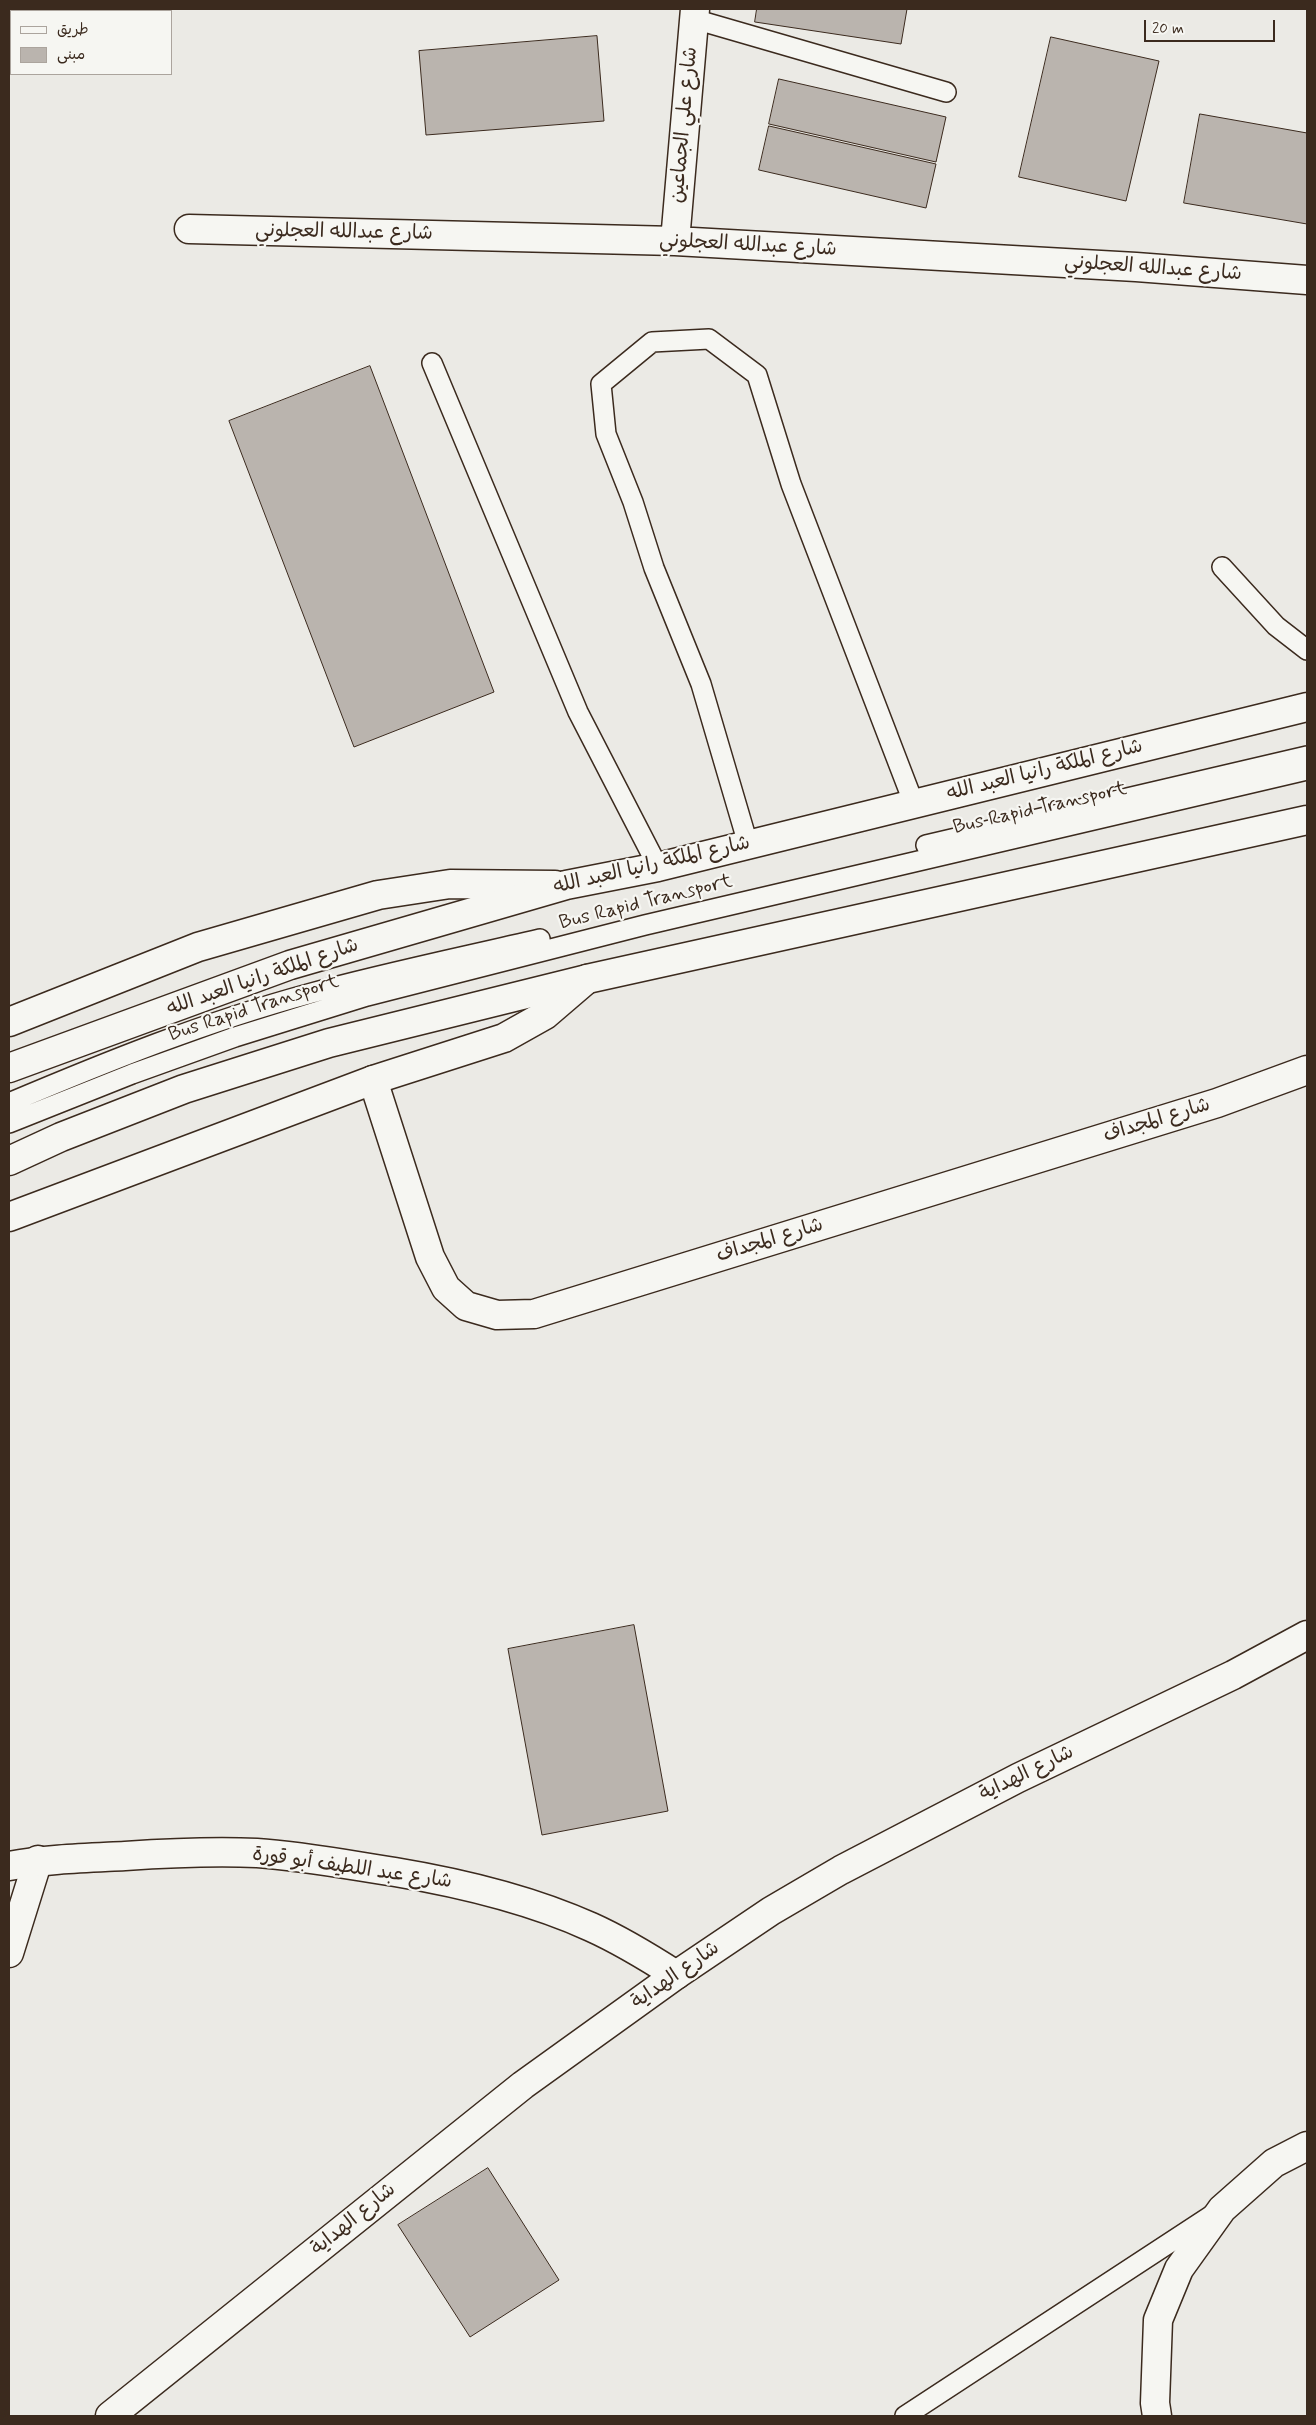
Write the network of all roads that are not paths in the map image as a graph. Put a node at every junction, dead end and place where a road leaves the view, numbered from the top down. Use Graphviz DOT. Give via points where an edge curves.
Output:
graph roads {
  1 [pos="695,14"];
  2 [pos="946,92"];
  3 [pos="189,229"];
  4 [pos="675,241"];
  5 [pos="1307,280"];
  6 [pos="432,363"];
  7 [pos="1222,567"];
  8 [pos="1307,650"];
  9 [pos="1307,707"];
  10 [pos="1307,756"];
  11 [pos="1307,770"];
  12 [pos="914,804"];
  13 [pos="1307,820"];
  14 [pos="748,844"];
  15 [pos="658,867"];
  16 [pos="566,885"];
  17 [pos="587,979"];
  18 [pos="9,1022"];
  19 [pos="9,1068"];
  20 [pos="1307,1070"];
  21 [pos="373,1080"];
  22 [pos="9,1103"];
  23 [pos="9,1124"];
  24 [pos="9,1161"];
  25 [pos="9,1217"];
  26 [pos="1307,1635"];
  27 [pos="38,1860"];
  28 [pos="9,1866"];
  29 [pos="9,1953"];
  30 [pos="676,1975"];
  31 [pos="1307,2146"];
  32 [pos="1222,2209"];
  33 [pos="110,2416"];
  34 [pos="905,2416"];
  35 [pos="1157,2416"];
  1 -- 2 [label="lane"];
  1 -- 4 [label="street, شارع علي الجماعين"];
  3 -- 4 [label="street, شارع عبدالله العجلوني"];
  4 -- 5 [label="street, شارع عبدالله العجلوني"];
  6 -- 15 [label="lane" via="578,712"];
  7 -- 8 [label="lane" via="1276,626"];
  9 -- 12 [label="street, شارع الملكة رانيا العبد الله"];
  10 -- 22 [label="lane, Bus Rapid Transport" via="307,994 223,1020 89,1069"];
  11 -- 23 [label="lane, Bus Rapid Transport" via="645,925 367,996 226,1040"];
  12 -- 14 [label="street, شارع الملكة رانيا العبد الله"];
  12 -- 14 [label="lane" via="791,484 757,375 709,339 652,342 601,384 606,434 654,568 701,684"];
  13 -- 17 [label="street"];
  14 -- 15 [label="street, شارع الملكة رانيا العبد الله"];
  15 -- 16 [label="street, شارع الملكة رانيا العبد الله"];
  16 -- 18 [label="street" via="450,884 378,895 198,947"];
  16 -- 19 [label="street, شارع الملكة رانيا العبد الله" via="290,965"];
  17 -- 21 [label="street" via="545,1015 504,1038"];
  17 -- 24 [label="street" via="329,1042 184,1089"];
  20 -- 21 [label="street, شارع المجداف" via="1208,1106 543,1312 497,1315 466,1306 446,1288 430,1257"];
  21 -- 25 [label="street"];
  26 -- 30 [label="street, شارع الهداية" via="1233,1675 974,1800 841,1870 771,1911"];
  27 -- 28 [label="street, شارع عبد اللطيف أبو قورة"];
  27 -- 29 [label="street"];
  27 -- 30 [label="street, شارع عبد اللطيف أبو قورة" via="209,1852 258,1853 429,1878 498,1894 565,1916 615,1939"];
  30 -- 33 [label="street, شارع الهداية" via="523,2085"];
  31 -- 32 [label="street" via="1274,2163"];
  32 -- 34 [label="lane"];
  32 -- 35 [label="street" via="1179,2269 1158,2320"];
}
